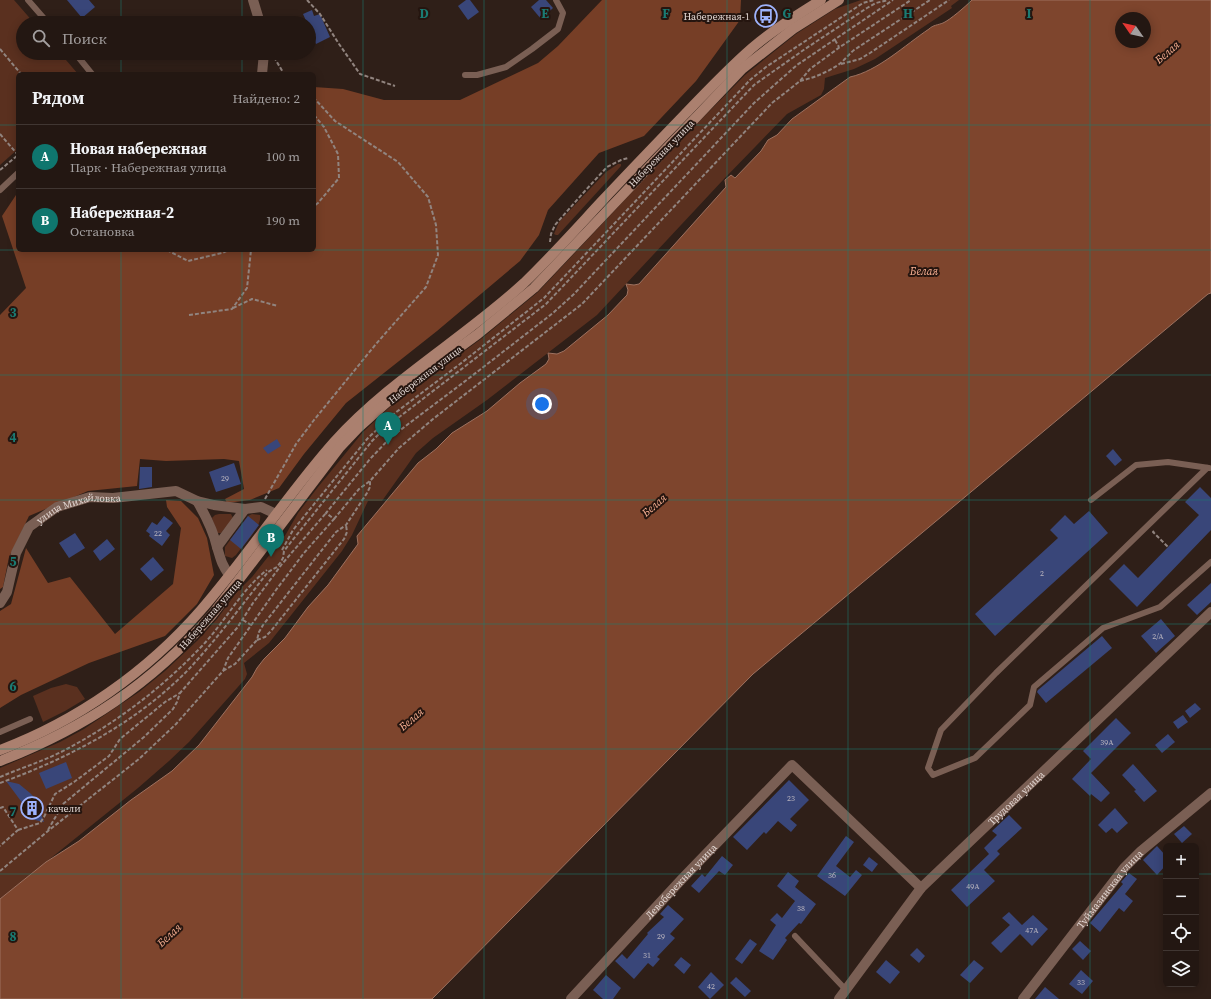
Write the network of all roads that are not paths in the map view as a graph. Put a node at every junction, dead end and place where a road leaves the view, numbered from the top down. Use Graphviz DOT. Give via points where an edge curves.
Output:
graph roads {
  1 [pos="28,0"];
  2 [pos="253,0"];
  3 [pos="556,0"];
  4 [pos="821,0"];
  5 [pos="839,0"];
  6 [pos="42,16"];
  7 [pos="258,16"];
  8 [pos="81,60"];
  9 [pos="263,60"];
  10 [pos="90,72"];
  11 [pos="262,72"];
  12 [pos="465,76"];
  13 [pos="16,175"];
  14 [pos="0,190"];
  15 [pos="1209,468"];
  16 [pos="1091,500"];
  17 [pos="197,501"];
  18 [pos="245,509"];
  19 [pos="276,514"];
  20 [pos="217,547"];
  21 [pos="1211,562"];
  22 [pos="229,575"];
  23 [pos="0,603"];
  24 [pos="1211,612"];
  25 [pos="30,719"];
  26 [pos="0,732"];
  27 [pos="33,736"];
  28 [pos="37,746"];
  29 [pos="0,750"];
  30 [pos="0,762"];
  31 [pos="1211,793"];
  32 [pos="921,888"];
  33 [pos="795,936"];
  34 [pos="846,990"];
  35 [pos="571,999"];
  36 [pos="838,999"];
  37 [pos="1023,999"];
  1 -- 6 [label="lane"];
  2 -- 7 [label="street"];
  3 -- 12 [label="lane" via="563,13 558,29 506,67"];
  4 -- 19 [label="street, Набережная улица" via="785,22 752,48 508,297 376,400 334,442"];
  5 -- 28 [label="street, Набережная улица" via="793,29 742,70 534,288 478,334 409,384 358,428 340,447 212,615 172,656 135,688 111,704"];
  8 -- 10 [label="lane"];
  9 -- 11 [label="street"];
  13 -- 14 [label="lane"];
  15 -- 16 [label="lane" via="1168,462 1136,466"];
  15 -- 21 [label="lane" via="996,673 941,730 928,768 933,775 975,758 1030,705 1034,687 1103,628 1160,607"];
  17 -- 18 [label="street, улица Михайловка"];
  17 -- 20 [label="street" via="207,518"];
  17 -- 23 [label="street, улица Михайловка" via="176,491 113,498 90,497 57,507 29,527 16,553 7,592"];
  18 -- 19 [label="street, улица Михайловка" via="261,507"];
  18 -- 20 [label="street"];
  19 -- 22 [label="street, Набережная улица"];
  20 -- 22 [label="street" via="222,565"];
  22 -- 27 [label="street, Набережная улица" via="185,628 139,670 76,714"];
  24 -- 32 [label="street, Трудовая улица"];
  25 -- 26 [label="lane"];
  27 -- 28 [label="street"];
  27 -- 29 [label="street, Набережная улица"];
  28 -- 30 [label="street, Набережная улица"];
  31 -- 37 [label="street, Туймазинская улица" via="1124,868"];
  32 -- 34 [label="street, Трудовая улица"];
  32 -- 35 [label="street, Левобережная улица" via="792,765"];
  33 -- 34 [label="lane"];
  34 -- 36 [label="street, Трудовая улица"];
}
